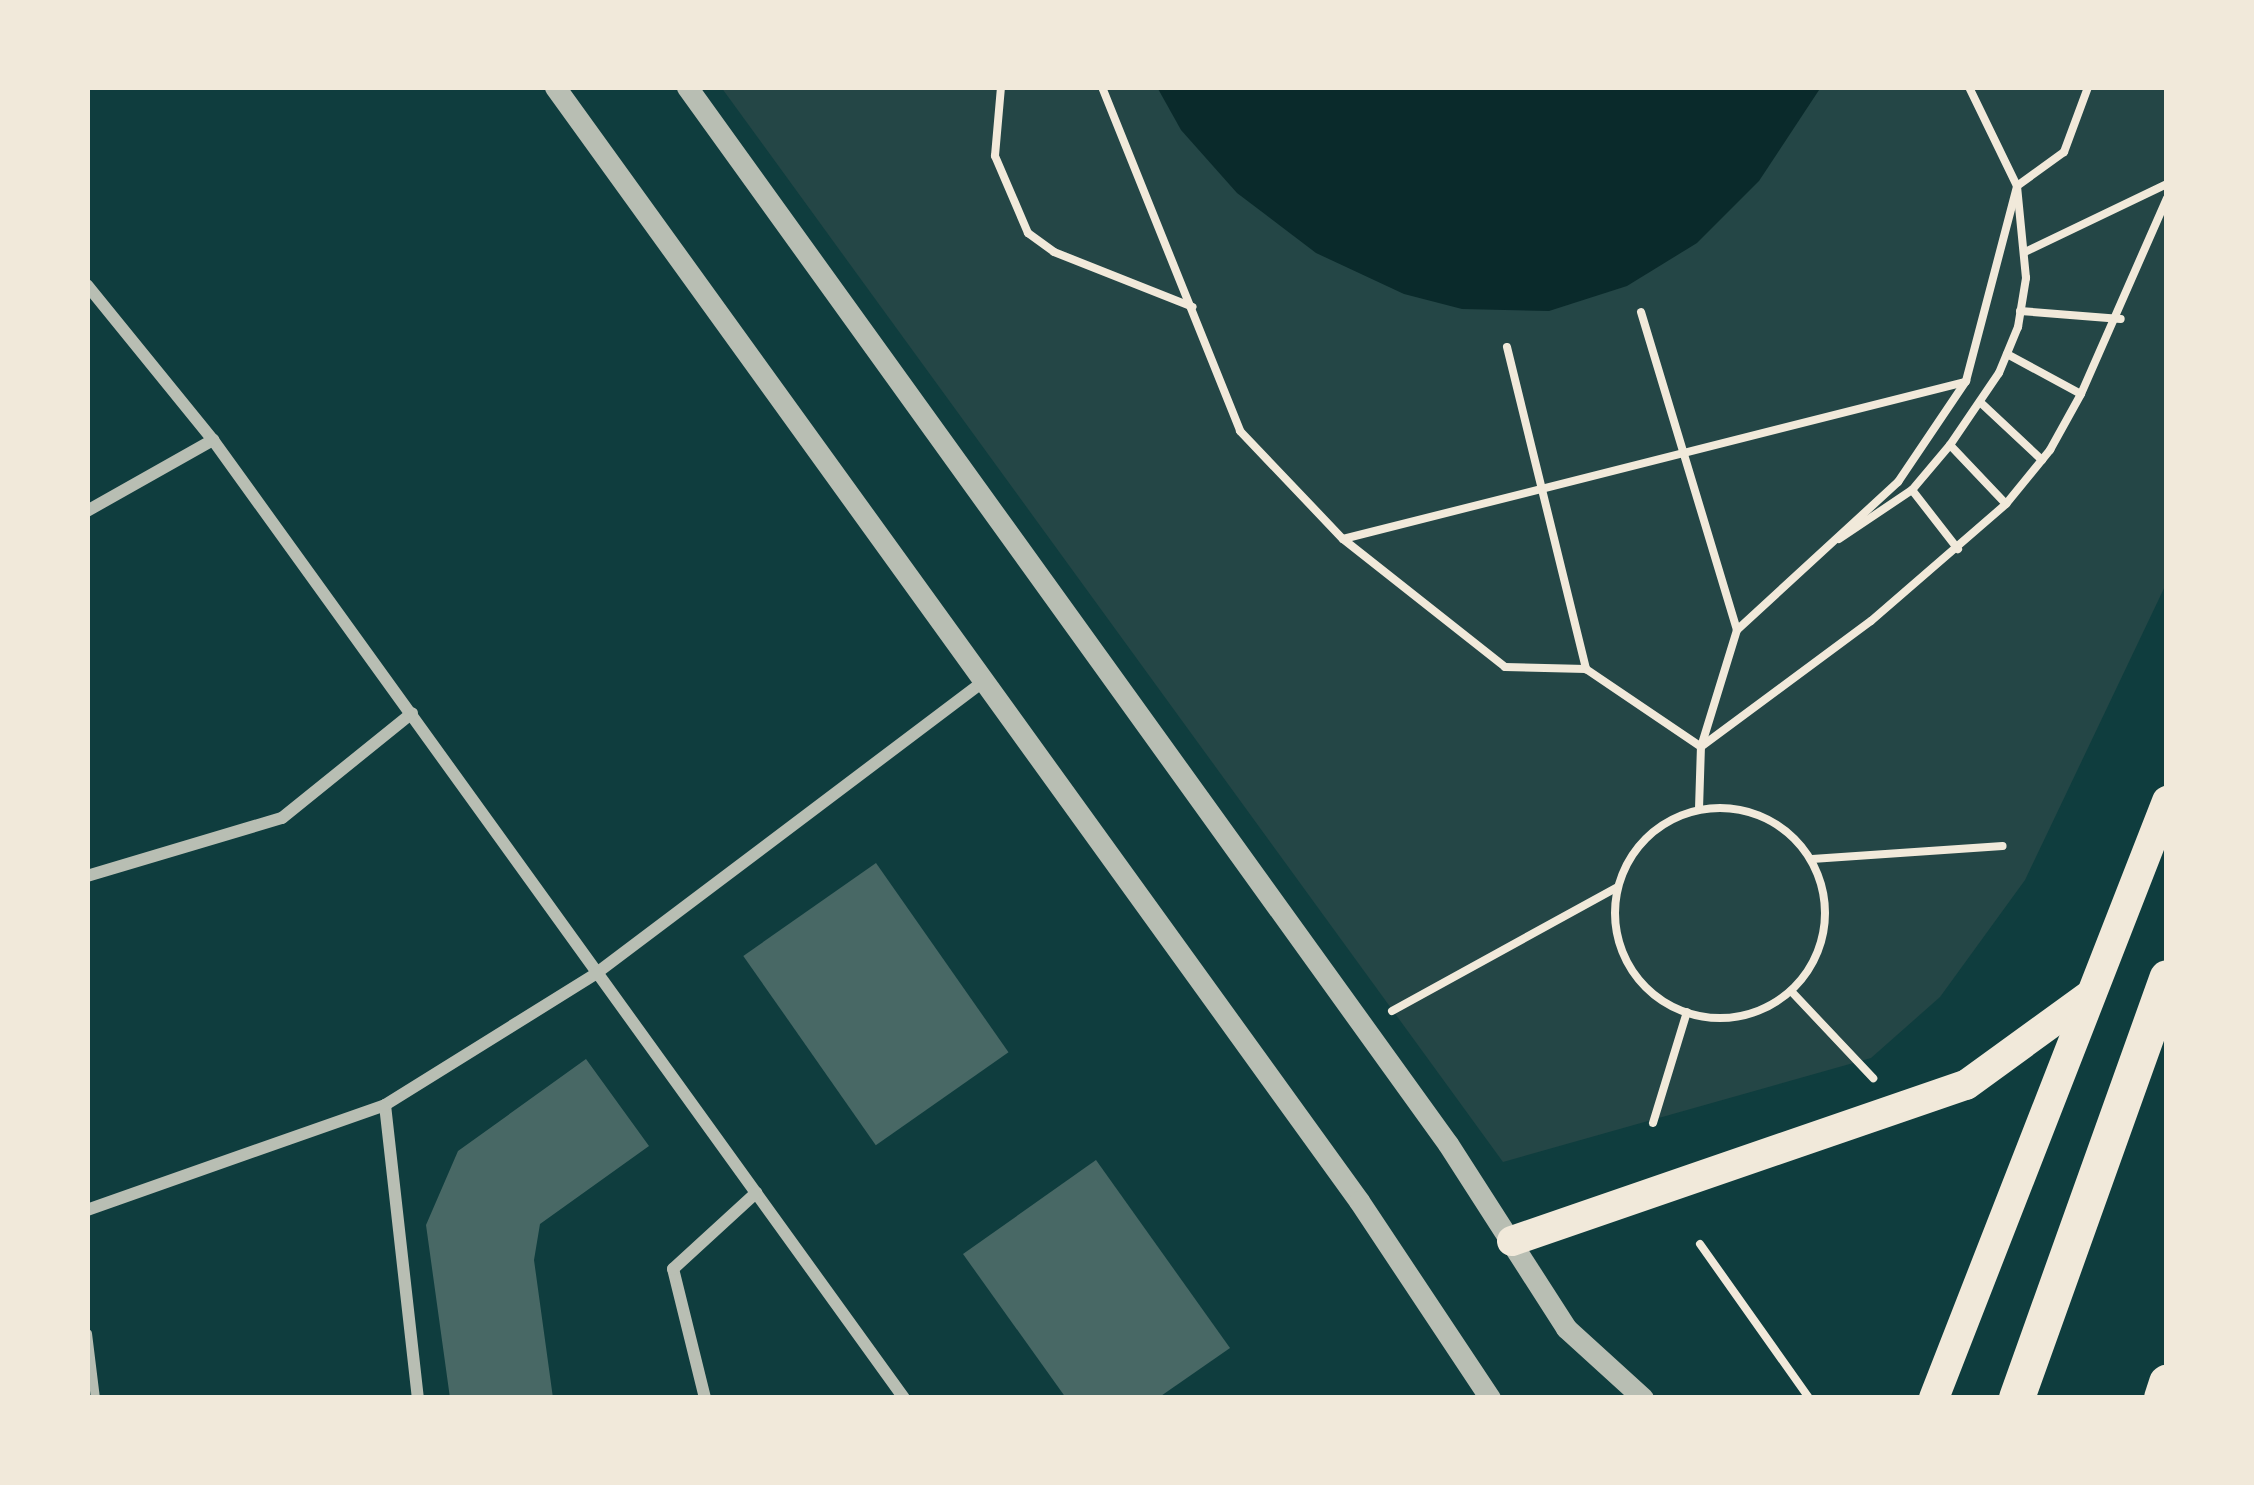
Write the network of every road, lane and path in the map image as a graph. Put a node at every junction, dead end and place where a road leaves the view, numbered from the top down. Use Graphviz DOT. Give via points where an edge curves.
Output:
graph roads {
  1 [pos="555,87"];
  2 [pos="687,87"];
  3 [pos="1001,87"];
  4 [pos="1102,87"];
  5 [pos="1969,87"];
  6 [pos="2088,87"];
  7 [pos="2167,184"];
  8 [pos="2018,186"];
  9 [pos="2167,198"];
  10 [pos="2025,252"];
  11 [pos="87,285"];
  12 [pos="1194,308"];
  13 [pos="2020,311"];
  14 [pos="1641,312"];
  15 [pos="2120,319"];
  16 [pos="1507,347"];
  17 [pos="2007,354"];
  18 [pos="1966,381"];
  19 [pos="2081,394"];
  20 [pos="1980,402"];
  21 [pos="213,440"];
  22 [pos="1951,445"];
  23 [pos="1685,453"];
  24 [pos="2042,460"];
  25 [pos="1542,489"];
  26 [pos="1912,490"];
  27 [pos="2006,504"];
  28 [pos="87,511"];
  29 [pos="1343,539"];
  30 [pos="1822,548"];
  31 [pos="1958,549"];
  32 [pos="1737,630"];
  33 [pos="1586,668"];
  34 [pos="984,681"];
  35 [pos="412,713"];
  36 [pos="1701,747"];
  37 [pos="2167,801"];
  38 [pos="1699,809"];
  39 [pos="2003,845"];
  40 [pos="1811,859"];
  41 [pos="87,876"];
  42 [pos="1617,887"];
  43 [pos="594,975"];
  44 [pos="2167,978"];
  45 [pos="1791,992"];
  46 [pos="2087,997"];
  47 [pos="1687,1012"];
  48 [pos="1364,1028"];
  49 [pos="386,1105"];
  50 [pos="1903,1110"];
  51 [pos="1653,1123"];
  52 [pos="756,1193"];
  53 [pos="87,1210"];
  54 [pos="1512,1241"];
  55 [pos="1700,1244"];
  56 [pos="87,1333"];
  57 [pos="2167,1383"];
  58 [pos="95,1398"];
  59 [pos="418,1398"];
  60 [pos="705,1398"];
  61 [pos="904,1398"];
  62 [pos="1490,1398"];
  63 [pos="1643,1398"];
  64 [pos="1809,1398"];
  65 [pos="1934,1398"];
  66 [pos="2017,1398"];
  67 [pos="2162,1398"];
  1 -- 34 [label="street"];
  2 -- 48 [label="street"];
  3 -- 12 [label="path" via="994,156 1028,233 1054,252"];
  4 -- 12 [label="path"];
  5 -- 8 [label="path"];
  6 -- 8 [label="path" via="2063,152"];
  7 -- 10 [label="path"];
  8 -- 10 [label="path"];
  8 -- 18 [label="path"];
  9 -- 15 [label="path"];
  10 -- 13 [label="path"];
  11 -- 21 [label="street"];
  12 -- 29 [label="path" via="1240,431"];
  13 -- 15 [label="path"];
  13 -- 17 [label="path"];
  14 -- 23 [label="path"];
  15 -- 19 [label="path"];
  16 -- 25 [label="path"];
  17 -- 19 [label="path"];
  17 -- 20 [label="path"];
  18 -- 23 [label="path"];
  18 -- 30 [label="path" via="1898,482"];
  19 -- 24 [label="path"];
  20 -- 22 [label="path"];
  20 -- 24 [label="path"];
  21 -- 28 [label="street"];
  21 -- 35 [label="street"];
  22 -- 26 [label="path"];
  22 -- 27 [label="path"];
  23 -- 25 [label="path"];
  23 -- 32 [label="path"];
  24 -- 27 [label="path"];
  25 -- 29 [label="path"];
  25 -- 33 [label="path"];
  26 -- 30 [label="path"];
  26 -- 31 [label="path"];
  27 -- 31 [label="path"];
  29 -- 33 [label="path" via="1505,667"];
  30 -- 32 [label="path"];
  31 -- 36 [label="path"];
  32 -- 36 [label="path"];
  33 -- 36 [label="path"];
  34 -- 43 [label="street"];
  34 -- 62 [label="street" via="1359,1201"];
  35 -- 41 [label="street" via="282,818"];
  35 -- 43 [label="street"];
  36 -- 38 [label="path"];
  37 -- 46 [label="main road"];
  38 -- 40 [label="path" via="1762,816"];
  38 -- 42 [label="path" via="1647,837"];
  39 -- 40 [label="path"];
  40 -- 45 [label="path" via="1826,926 1817,959"];
  42 -- 47 [label="path" via="1622,955 1641,985"];
  42 -- 48 [label="path"];
  43 -- 49 [label="street"];
  43 -- 52 [label="street"];
  44 -- 66 [label="highway"];
  45 -- 47 [label="path" via="1736,1018"];
  45 -- 50 [label="path"];
  46 -- 50 [label="main road" via="1966,1085"];
  46 -- 65 [label="main road"];
  47 -- 51 [label="path"];
  48 -- 54 [label="street"];
  49 -- 53 [label="street"];
  49 -- 59 [label="street"];
  50 -- 54 [label="main road"];
  52 -- 60 [label="street" via="673,1270"];
  52 -- 61 [label="street"];
  54 -- 63 [label="street" via="1567,1328"];
  55 -- 64 [label="path"];
  56 -- 58 [label="lane"];
  57 -- 67 [label="highway"];
}
